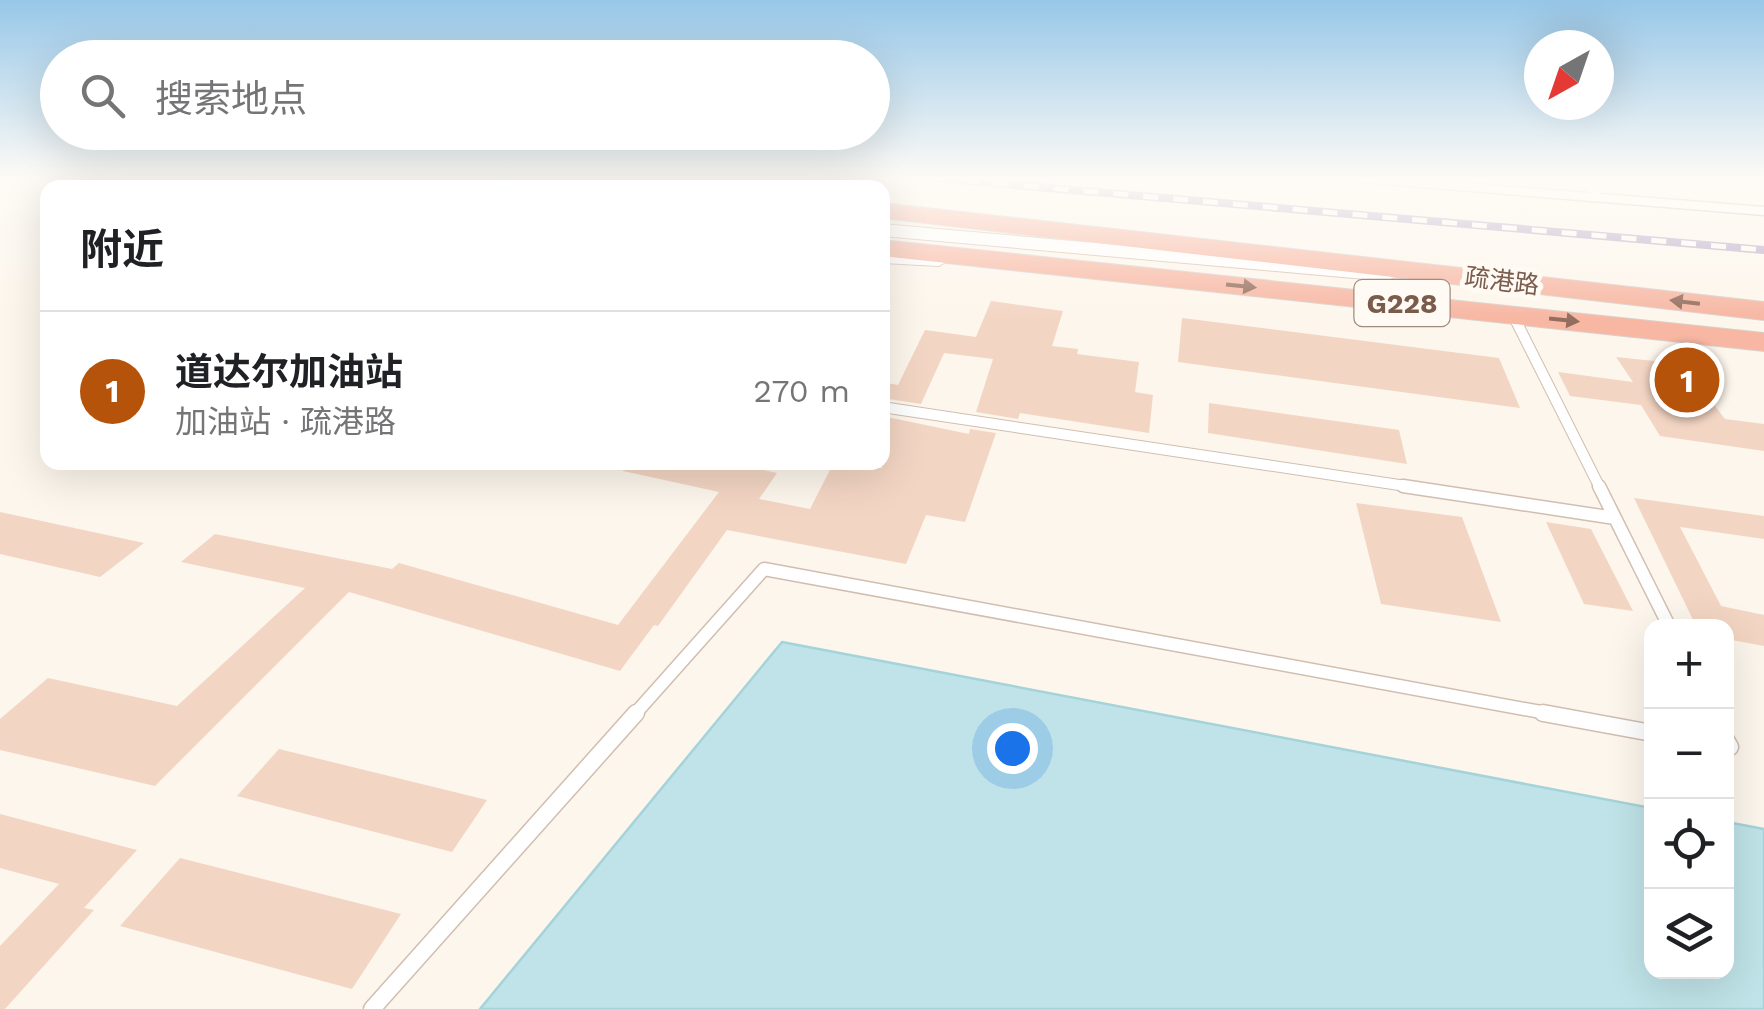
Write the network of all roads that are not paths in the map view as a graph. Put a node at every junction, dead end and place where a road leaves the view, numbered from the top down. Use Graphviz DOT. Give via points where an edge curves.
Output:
graph roads {
  1 [pos="1014,225"];
  2 [pos="890,237"];
  3 [pos="890,237"];
  4 [pos="890,257"];
  5 [pos="1040,265"];
  6 [pos="1606,293"];
  7 [pos="1764,312"];
  8 [pos="1513,315"];
  9 [pos="1764,342"];
  10 [pos="890,408"];
  11 [pos="1615,518"];
  12 [pos="1666,619"];
  13 [pos="1644,732"];
  14 [pos="372,1009"];
  1 -- 6 [label="highway, 疏港路 / G228"];
  2 -- 6 [label="main road"];
  3 -- 5 [label="highway, 疏港路 / G228"];
  4 -- 5 [label="main road"];
  5 -- 8 [label="highway, 疏港路 / G228, one-way"];
  7 -- 6 [label="highway, 疏港路 / G228, one-way"];
  8 -- 9 [label="highway, 疏港路 / G228, one-way"];
  8 -- 11 [label="lane"];
  10 -- 11 [label="lane"];
  11 -- 12 [label="lane"];
  13 -- 14 [label="lane" via="764,569"];
}
